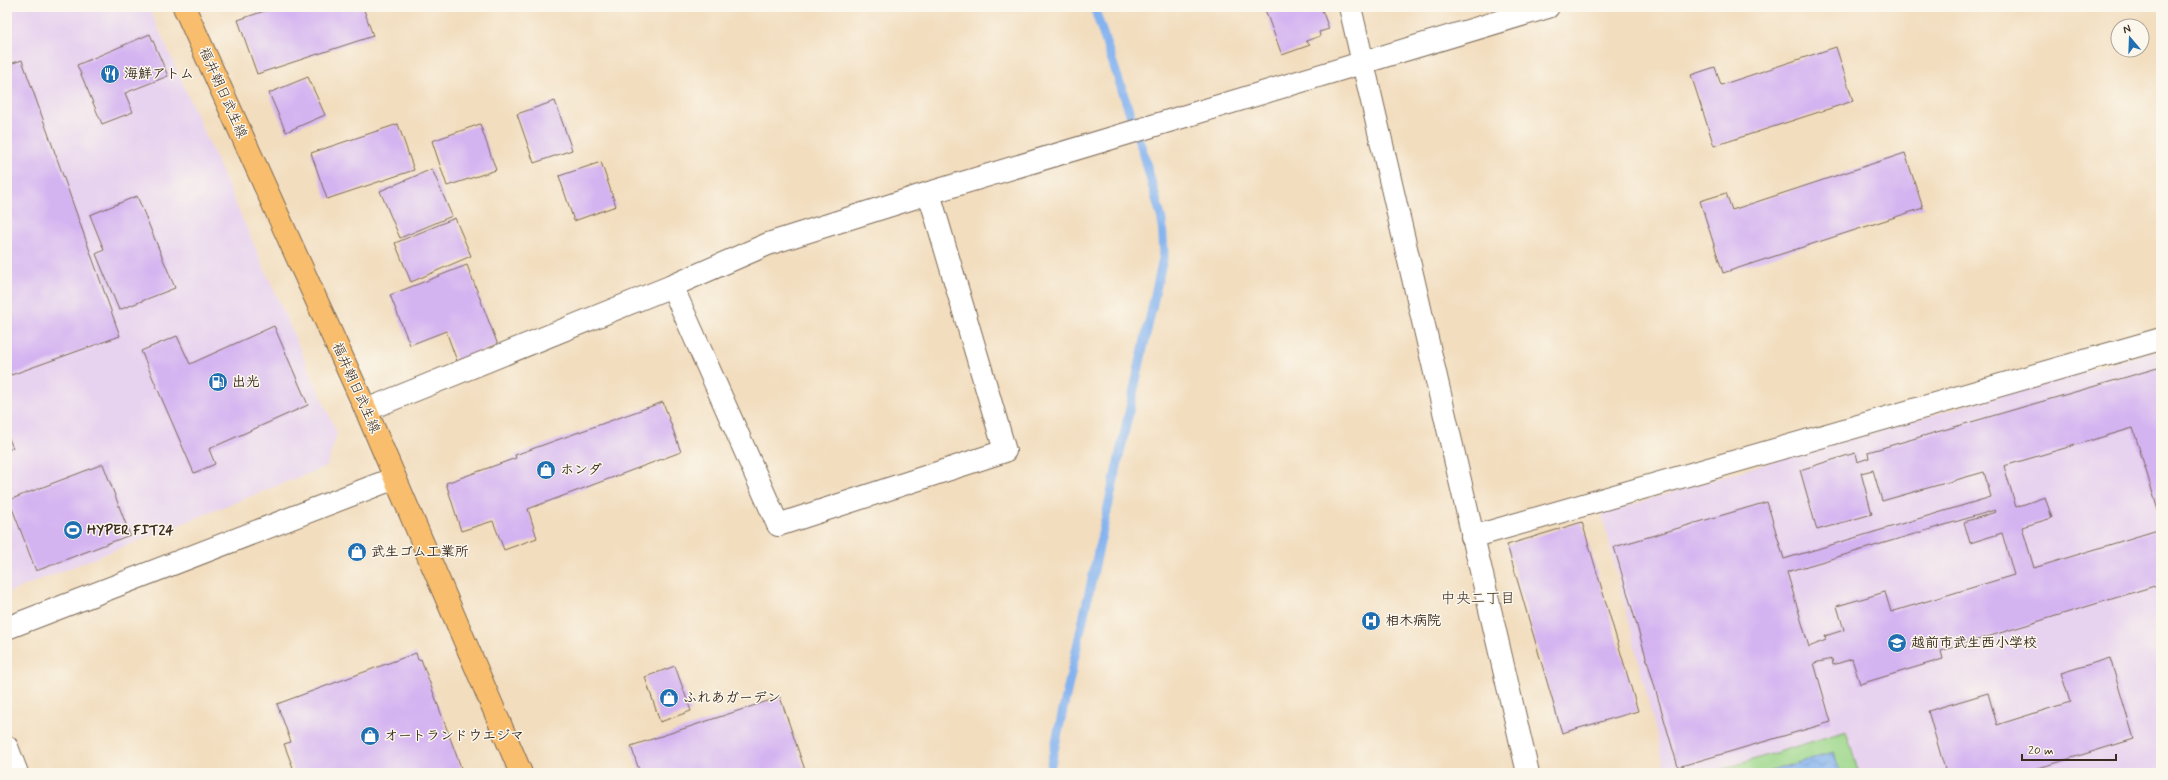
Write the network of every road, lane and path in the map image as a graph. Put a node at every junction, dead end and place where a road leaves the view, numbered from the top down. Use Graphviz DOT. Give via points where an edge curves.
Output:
graph roads {
  1 [pos="184,7"];
  2 [pos="1350,7"];
  3 [pos="1548,7"];
  4 [pos="1364,63"];
  5 [pos="929,193"];
  6 [pos="672,286"];
  7 [pos="2161,339"];
  8 [pos="366,410"];
  9 [pos="395,478"];
  10 [pos="1472,537"];
  11 [pos="7,628"];
  12 [pos="7,747"];
  13 [pos="17,773"];
  14 [pos="521,773"];
  15 [pos="1528,773"];
  1 -- 8 [label="main road, 福井朝日武生線"];
  2 -- 4 [label="street"];
  3 -- 4 [label="street"];
  4 -- 5 [label="street"];
  4 -- 10 [label="street"];
  5 -- 6 [label="street" via="768,244"];
  5 -- 6 [label="street" via="1005,451 778,525"];
  6 -- 8 [label="street"];
  7 -- 10 [label="street"];
  8 -- 9 [label="main road, 福井朝日武生線"];
  9 -- 11 [label="street"];
  9 -- 14 [label="main road, 福井朝日武生線"];
  10 -- 15 [label="street"];
  12 -- 13 [label="street"];
}
